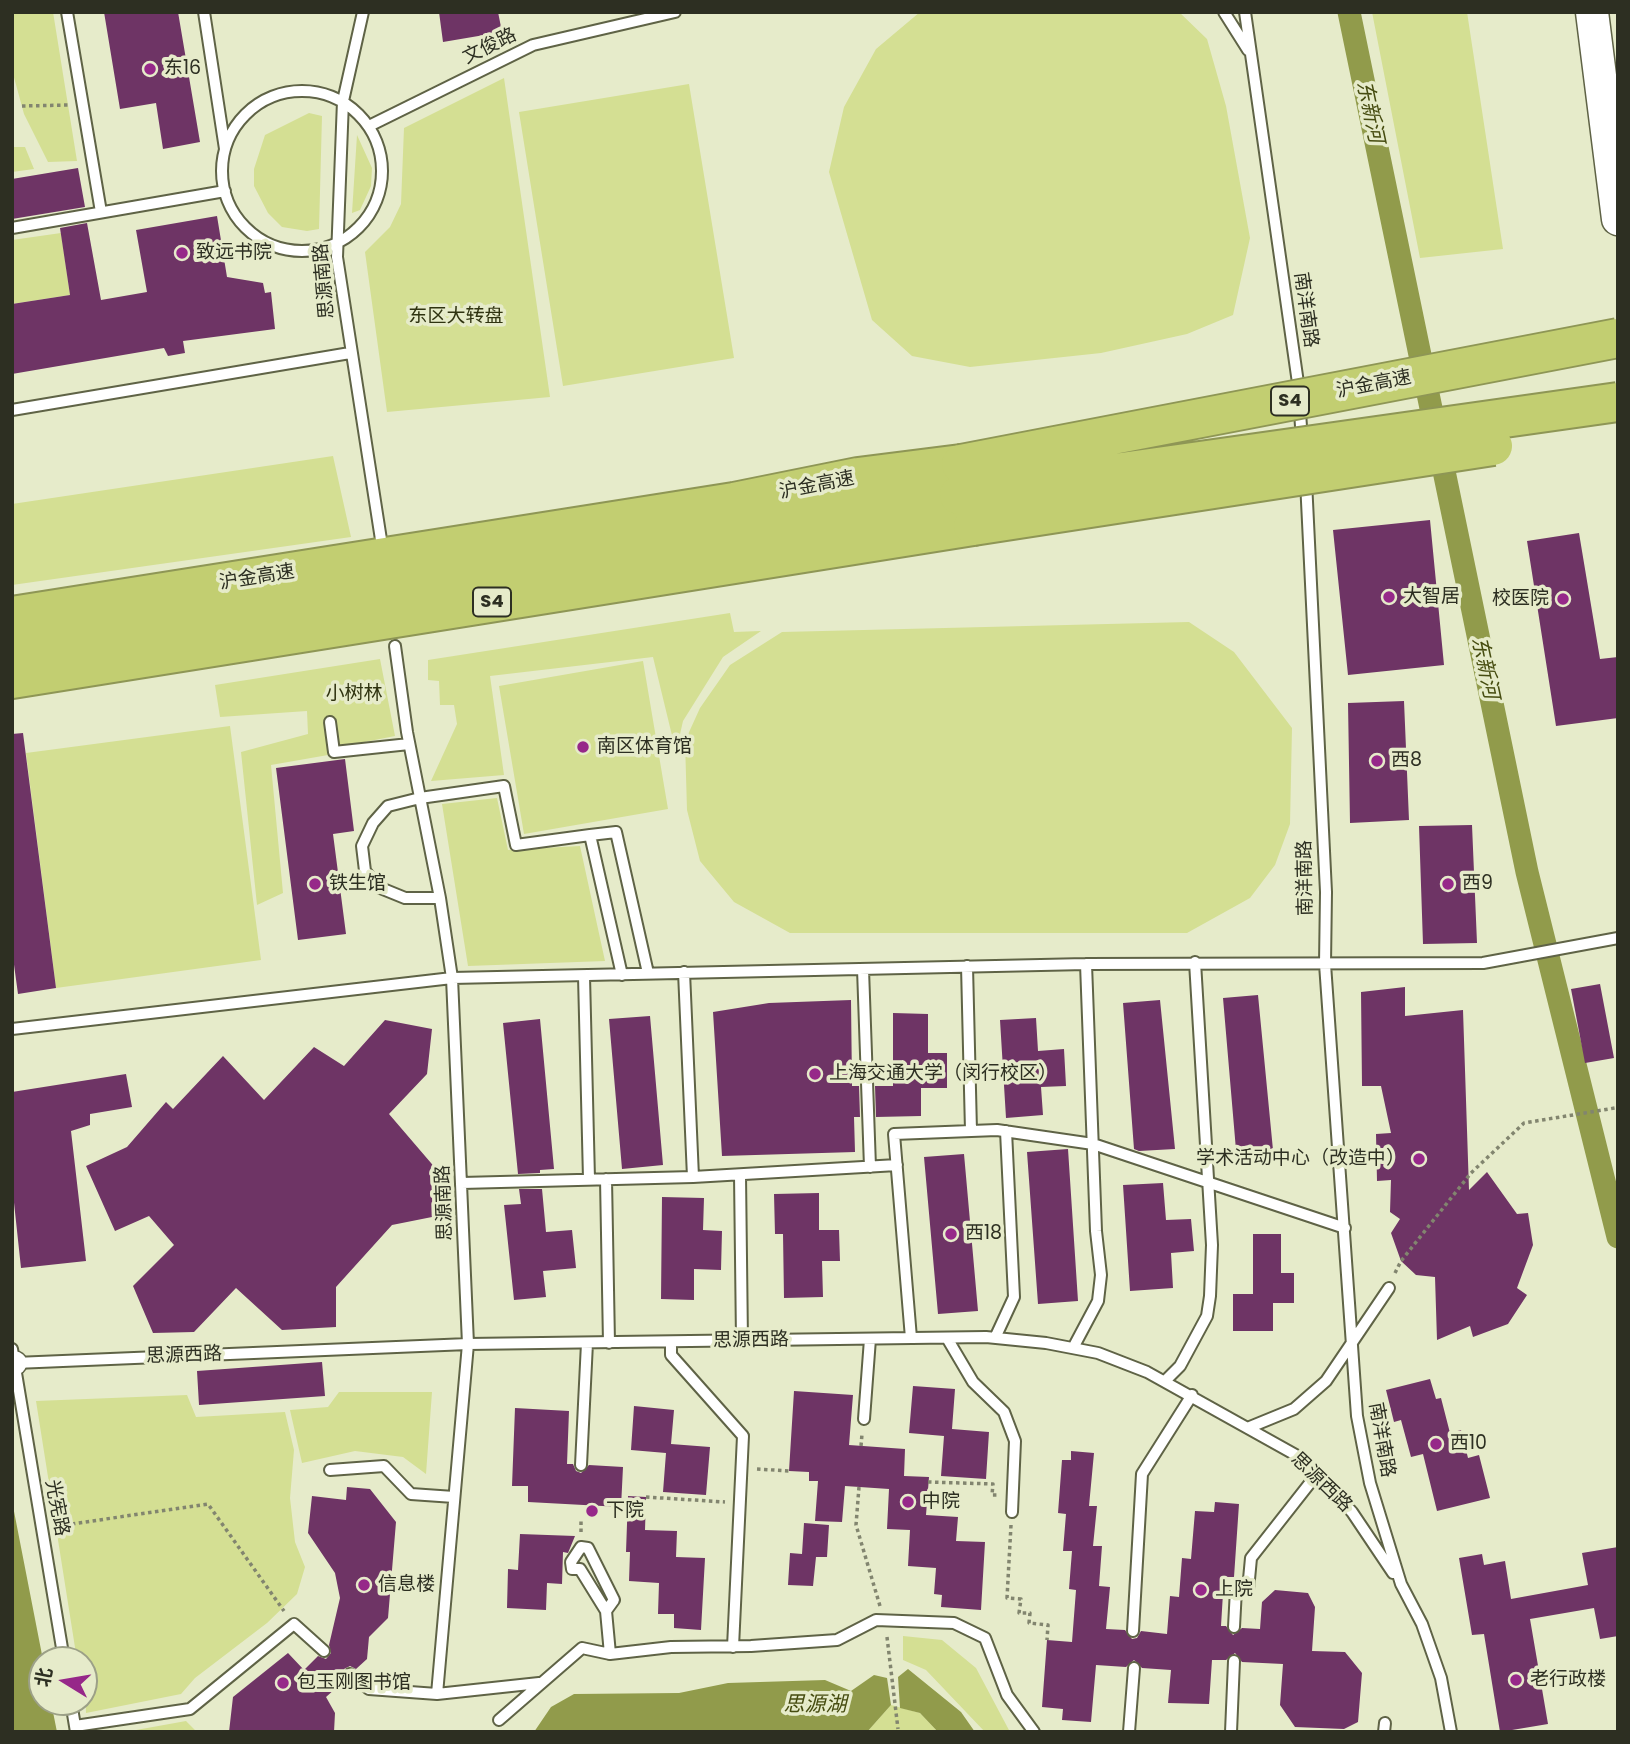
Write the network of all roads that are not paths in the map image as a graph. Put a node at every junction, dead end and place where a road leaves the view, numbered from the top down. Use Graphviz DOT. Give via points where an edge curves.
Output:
graph roads {
  1 [pos="67,12"];
  2 [pos="204,12"];
  3 [pos="363,12"];
  4 [pos="1224,12"];
  5 [pos="1245,12"];
  6 [pos="1592,12"];
  7 [pos="668,13"];
  8 [pos="1250,53"];
  9 [pos="343,102"];
  10 [pos="369,126"];
  11 [pos="225,149"];
  12 [pos="225,191"];
  13 [pos="101,212"];
  14 [pos="1618,219"];
  15 [pos="12,228"];
  16 [pos="337,243"];
  17 [pos="1618,338"];
  18 [pos="350,353"];
  19 [pos="1618,402"];
  20 [pos="12,410"];
  21 [pos="1618,427"];
  22 [pos="964,495"];
  23 [pos="382,546"];
  24 [pos="12,616"];
  25 [pos="12,645"];
  26 [pos="395,646"];
  27 [pos="12,679"];
  28 [pos="330,722"];
  29 [pos="409,744"];
  30 [pos="420,798"];
  31 [pos="590,835"];
  32 [pos="440,898"];
  33 [pos="1618,938"];
  34 [pos="1195,962"];
  35 [pos="1086,964"];
  36 [pos="1325,964"];
  37 [pos="967,966"];
  38 [pos="863,969"];
  39 [pos="649,972"];
  40 [pos="684,972"];
  41 [pos="622,975"];
  42 [pos="584,976"];
  43 [pos="452,978"];
  44 [pos="12,1029"];
  45 [pos="971,1131"];
  46 [pos="1006,1131"];
  47 [pos="1093,1144"];
  48 [pos="897,1165"];
  49 [pos="870,1167"];
  50 [pos="740,1175"];
  51 [pos="693,1177"];
  52 [pos="606,1179"];
  53 [pos="589,1180"];
  54 [pos="462,1183"];
  55 [pos="1207,1184"];
  56 [pos="1345,1228"];
  57 [pos="1389,1288"];
  58 [pos="911,1338"];
  59 [pos="947,1338"];
  60 [pos="995,1338"];
  61 [pos="870,1339"];
  62 [pos="1353,1340"];
  63 [pos="742,1341"];
  64 [pos="671,1342"];
  65 [pos="587,1343"];
  66 [pos="609,1343"];
  67 [pos="468,1344"];
  68 [pos="1073,1348"];
  69 [pos="13,1358"];
  70 [pos="1165,1381"];
  71 [pos="1192,1395"];
  72 [pos="864,1419"];
  73 [pos="1250,1427"];
  74 [pos="581,1465"];
  75 [pos="330,1470"];
  76 [pos="1317,1474"];
  77 [pos="454,1497"];
  78 [pos="1012,1513"];
  79 [pos="1401,1584"];
  80 [pos="606,1611"];
  81 [pos="1234,1627"];
  82 [pos="1133,1630"];
  83 [pos="62,1646"];
  84 [pos="733,1647"];
  85 [pos="324,1651"];
  86 [pos="610,1654"];
  87 [pos="1234,1661"];
  88 [pos="1133,1668"];
  89 [pos="350,1674"];
  90 [pos="539,1683"];
  91 [pos="437,1694"];
  92 [pos="499,1720"];
  93 [pos="76,1729"];
  94 [pos="1034,1732"];
  95 [pos="1129,1732"];
  96 [pos="1231,1732"];
  97 [pos="1451,1732"];
  1 -- 13 [label="lane"];
  2 -- 11 [label="lane"];
  3 -- 9 [label="lane, 思源南路"];
  4 -- 8 [label="lane"];
  5 -- 8 [label="lane, 南洋南路"];
  6 -- 14 [label="main road"];
  7 -- 10 [label="lane, 文俊路" via="533,46"];
  8 -- 36 [label="lane, 南洋南路" via="1299,397 1311,547"];
  9 -- 10 [label="lane"];
  9 -- 11 [label="lane" via="321,92 296,90 272,96 235,127"];
  9 -- 16 [label="lane, 思源南路"];
  10 -- 16 [label="lane" via="379,147 380,192 356,230"];
  11 -- 12 [label="lane"];
  12 -- 13 [label="lane"];
  12 -- 16 [label="lane" via="234,213 249,231 269,244 314,250"];
  13 -- 15 [label="lane"];
  16 -- 18 [label="lane, 思源南路"];
  17 -- 22 [label="highway, 沪金高速 / S4, bridge"];
  18 -- 20 [label="lane"];
  18 -- 23 [label="lane, 思源南路"];
  19 -- 22 [label="highway, 沪金高速 / S4, bridge"];
  21 -- 22 [label="highway, 沪金高速 / S4, bridge"];
  22 -- 24 [label="highway, 沪金高速 / S4" via="858,477 734,502"];
  22 -- 25 [label="highway, 沪金高速 / S4" via="722,530 297,604"];
  22 -- 27 [label="highway, 沪金高速 / S4"];
  26 -- 29 [label="lane, 思源南路"];
  28 -- 29 [label="lane" via="334,752"];
  29 -- 30 [label="lane, 思源南路"];
  30 -- 31 [label="lane" via="504,786 516,845"];
  30 -- 32 [label="lane, 思源南路"];
  30 -- 32 [label="lane" via="388,807 373,823 362,846 365,871 378,887 405,898"];
  31 -- 39 [label="lane" via="616,832"];
  31 -- 41 [label="lane"];
  32 -- 43 [label="lane, 思源南路"];
  33 -- 36 [label="lane" via="1483,963"];
  34 -- 35 [label="lane"];
  34 -- 36 [label="lane"];
  34 -- 55 [label="lane"];
  35 -- 37 [label="lane"];
  35 -- 47 [label="lane"];
  36 -- 56 [label="lane, 南洋南路"];
  37 -- 38 [label="lane"];
  37 -- 45 [label="lane"];
  38 -- 40 [label="lane"];
  38 -- 49 [label="lane"];
  39 -- 40 [label="lane"];
  39 -- 41 [label="lane"];
  40 -- 51 [label="lane"];
  41 -- 42 [label="lane"];
  42 -- 43 [label="lane"];
  42 -- 53 [label="lane"];
  43 -- 44 [label="lane"];
  43 -- 54 [label="lane, 思源南路"];
  45 -- 46 [label="lane"];
  45 -- 48 [label="lane" via="894,1134"];
  46 -- 47 [label="lane"];
  46 -- 60 [label="lane" via="1014,1297"];
  47 -- 55 [label="lane"];
  47 -- 68 [label="lane" via="1101,1275 1098,1301"];
  48 -- 49 [label="lane"];
  48 -- 58 [label="lane"];
  49 -- 50 [label="lane"];
  50 -- 51 [label="lane"];
  50 -- 63 [label="lane"];
  51 -- 52 [label="lane"];
  52 -- 53 [label="lane"];
  52 -- 66 [label="lane"];
  53 -- 54 [label="lane"];
  54 -- 67 [label="lane, 思源南路"];
  55 -- 56 [label="lane"];
  55 -- 70 [label="lane" via="1212,1245 1207,1316 1180,1366"];
  56 -- 62 [label="lane, 南洋南路"];
  57 -- 62 [label="lane"];
  58 -- 59 [label="lane, 思源西路"];
  58 -- 61 [label="lane, 思源西路"];
  59 -- 60 [label="lane, 思源西路"];
  59 -- 78 [label="lane" via="973,1382 1004,1412 1015,1441"];
  60 -- 68 [label="lane, 思源西路"];
  61 -- 63 [label="lane, 思源西路"];
  61 -- 72 [label="lane"];
  62 -- 73 [label="lane" via="1326,1381 1294,1409"];
  62 -- 79 [label="lane, 南洋南路" via="1362,1443"];
  63 -- 64 [label="lane, 思源西路"];
  64 -- 66 [label="lane, 思源西路"];
  64 -- 84 [label="lane" via="671,1354 743,1436"];
  65 -- 66 [label="lane, 思源西路"];
  65 -- 67 [label="lane, 思源西路"];
  65 -- 74 [label="lane"];
  67 -- 69 [label="lane, 思源西路"];
  67 -- 77 [label="lane, 思源南路"];
  68 -- 70 [label="lane, 思源西路" via="1098,1353"];
  69 -- 83 [label="lane, 光宪路"];
  70 -- 71 [label="lane, 思源西路"];
  71 -- 73 [label="lane, 思源西路"];
  71 -- 82 [label="lane" via="1142,1474"];
  73 -- 76 [label="lane, 思源西路" via="1303,1459"];
  75 -- 77 [label="lane" via="384,1466 411,1494"];
  76 -- 79 [label="lane, 思源西路" via="1352,1512"];
  76 -- 81 [label="lane" via="1251,1558 1248,1590 1236,1589"];
  77 -- 91 [label="lane, 思源南路"];
  79 -- 97 [label="lane, 南洋南路" via="1441,1678"];
  80 -- 80 [label="lane" via="614,1600 588,1548 581,1547 571,1562 572,1569 580,1569"];
  80 -- 86 [label="lane"];
  84 -- 86 [label="lane" via="671,1647"];
  84 -- 94 [label="lane" via="837,1640 876,1620 954,1623 985,1637 1007,1695"];
  85 -- 93 [label="lane" via="294,1624 190,1709"];
  86 -- 90 [label="lane" via="582,1648"];
  87 -- 96 [label="lane"];
  88 -- 95 [label="lane"];
  89 -- 91 [label="lane" via="369,1689"];
  90 -- 91 [label="lane"];
  90 -- 92 [label="lane"];
}
